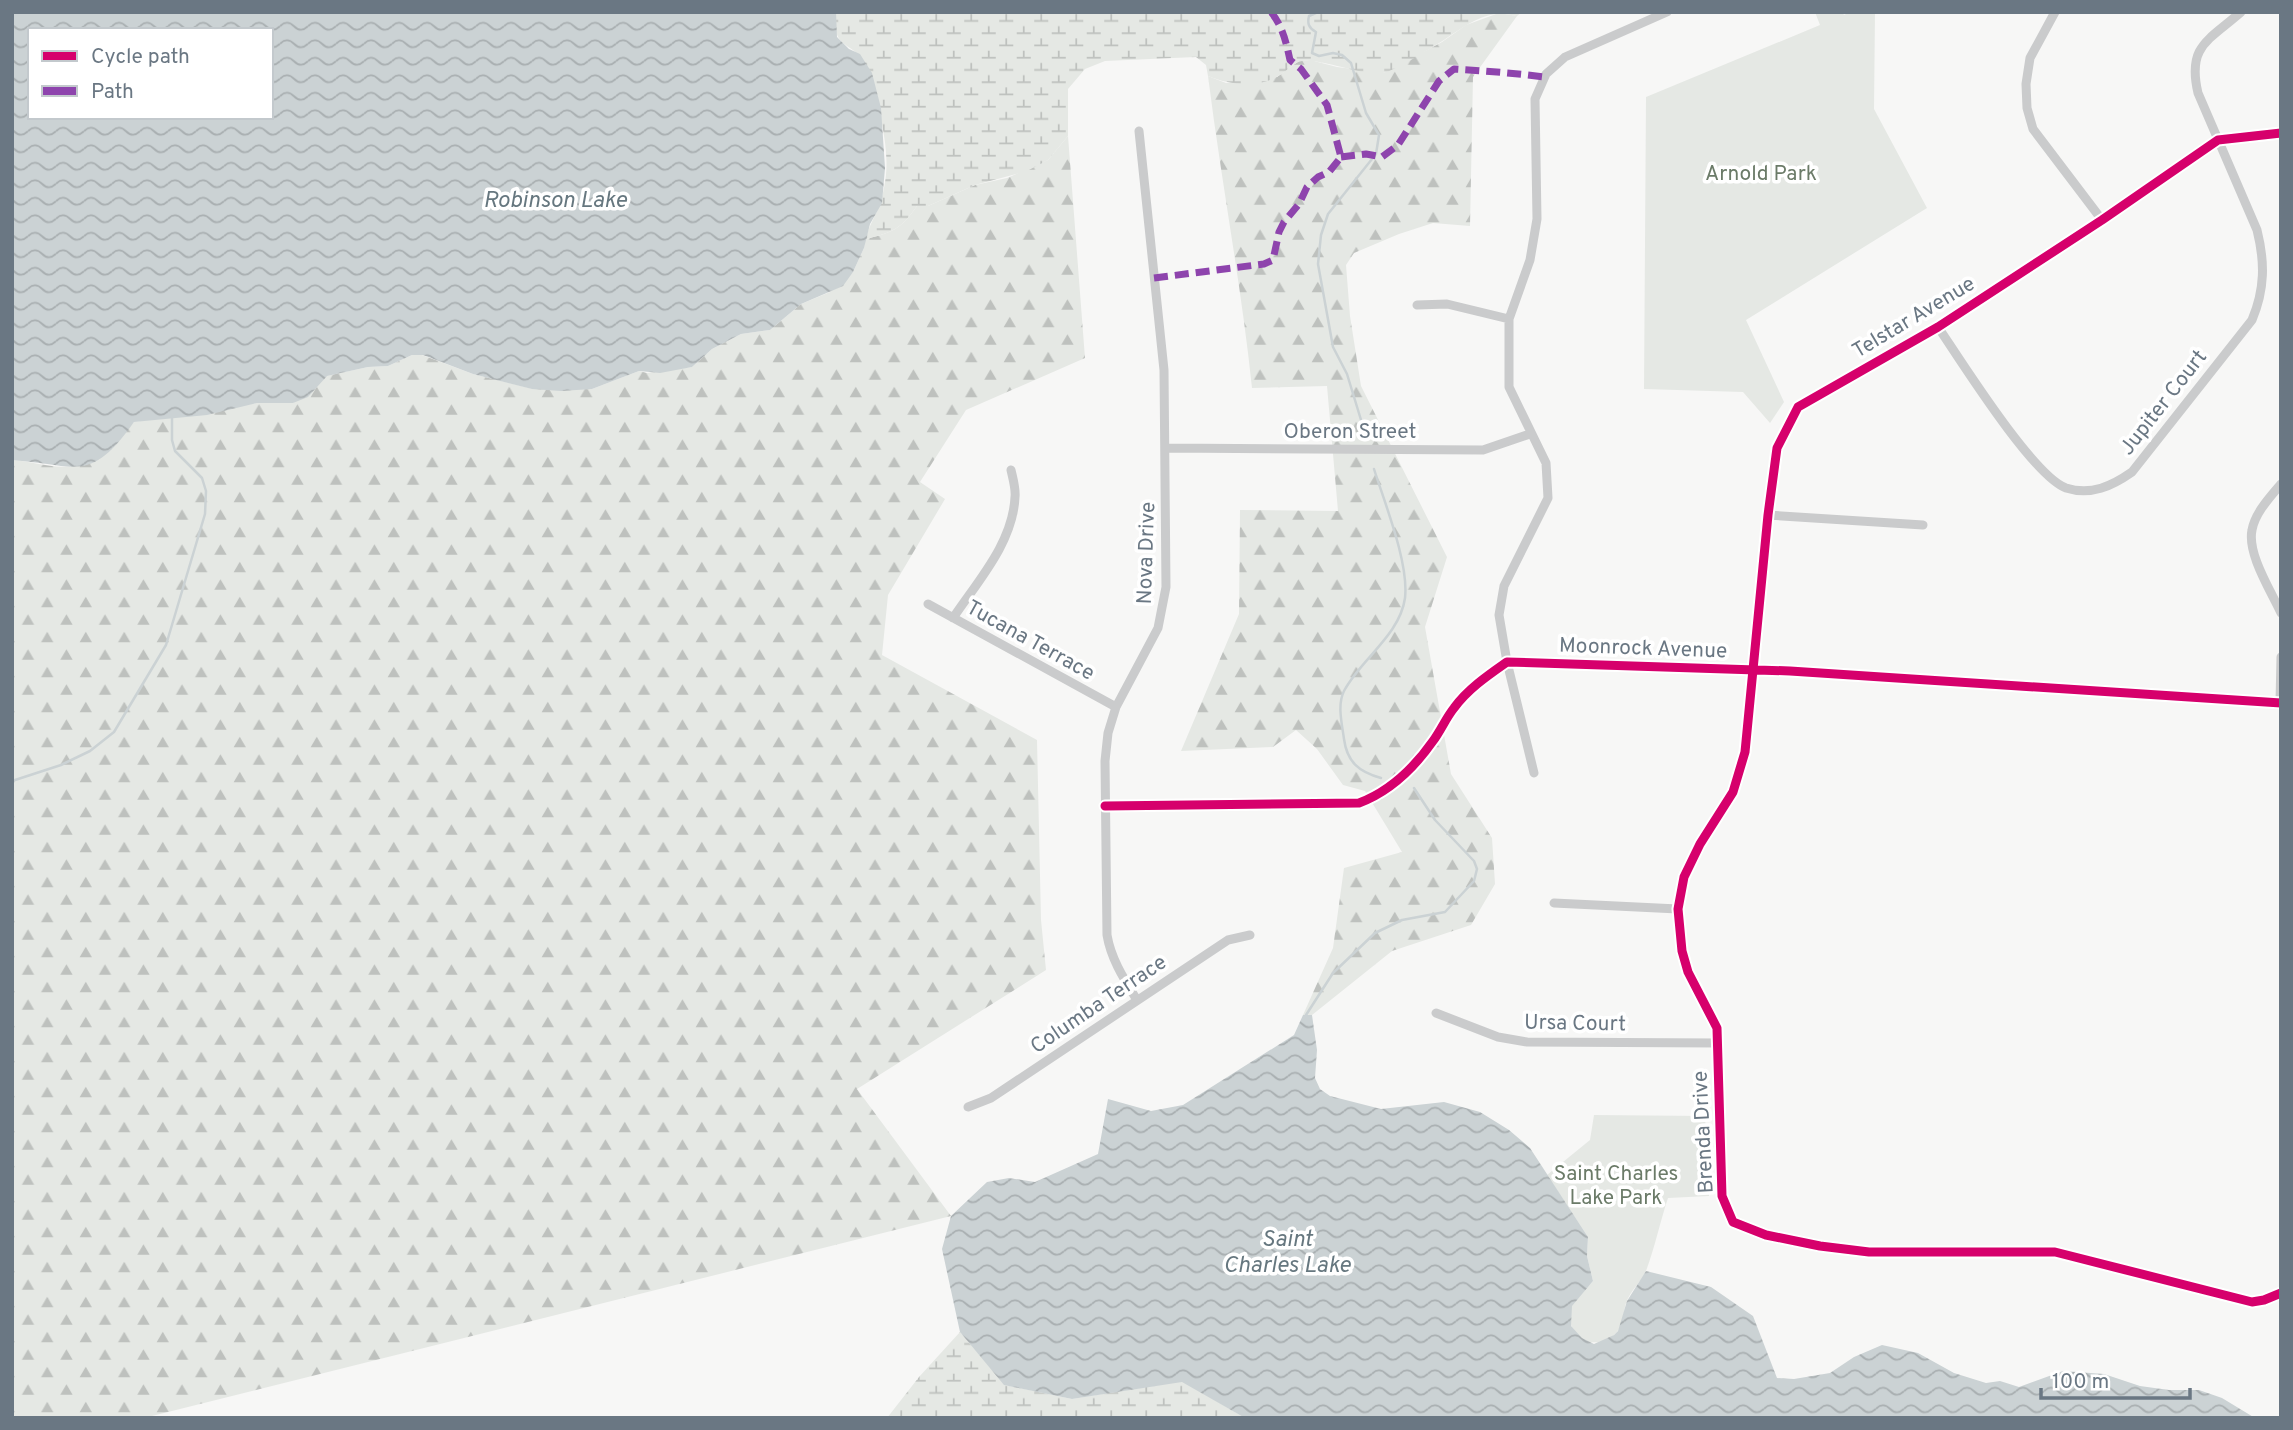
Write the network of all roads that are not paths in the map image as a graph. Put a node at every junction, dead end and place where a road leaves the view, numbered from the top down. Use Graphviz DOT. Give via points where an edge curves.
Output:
graph roads {
  1 [pos="1667,12"];
  2 [pos="2055,12"];
  3 [pos="2241,12"];
  4 [pos="1139,131"];
  5 [pos="2281,133"];
  6 [pos="2218,140"];
  7 [pos="2102,220"];
  8 [pos="1418,305"];
  9 [pos="1508,319"];
  10 [pos="1938,327"];
  11 [pos="1530,434"];
  12 [pos="1166,448"];
  13 [pos="1011,470"];
  14 [pos="2281,484"];
  15 [pos="1768,515"];
  16 [pos="1923,525"];
  17 [pos="928,604"];
  18 [pos="2281,613"];
  19 [pos="953,618"];
  20 [pos="2281,657"];
  21 [pos="1507,662"];
  22 [pos="1752,670"];
  23 [pos="2280,703"];
  24 [pos="1116,707"];
  25 [pos="1534,773"];
  26 [pos="1105,806"];
  27 [pos="1554,903"];
  28 [pos="1678,909"];
  29 [pos="1250,935"];
  30 [pos="1137,1000"];
  31 [pos="1436,1013"];
  32 [pos="1718,1043"];
  33 [pos="968,1107"];
  34 [pos="2281,1293"];
  1 -- 9 [label="street" via="1565,57 1541,82 1534,109 1536,230"];
  2 -- 7 [label="street" via="2030,58 2027,108 2033,129"];
  3 -- 6 [label="street, Jupiter Court" via="2195,57 2198,93"];
  4 -- 12 [label="street, Nova Drive" via="1164,370"];
  5 -- 6 [label="street, Telstar Avenue"];
  6 -- 7 [label="street, Telstar Avenue"];
  6 -- 10 [label="street, Jupiter Court" via="2258,230 2263,254 2260,299 2252,320 2132,472 2113,486 2089,492 2065,487 2044,472"];
  7 -- 10 [label="street, Telstar Avenue"];
  8 -- 9 [label="street" via="1447,304"];
  9 -- 11 [label="street" via="1509,387"];
  10 -- 15 [label="street, Telstar Avenue" via="1798,407 1777,448"];
  11 -- 12 [label="street, Oberon Street" via="1483,450"];
  11 -- 21 [label="street" via="1546,463 1548,498 1504,586 1499,615"];
  12 -- 24 [label="street, Nova Drive" via="1164,608 1153,639"];
  13 -- 19 [label="street" via="1016,495 1005,538"];
  14 -- 18 [label="street" via="2260,510 2252,531 2253,553"];
  15 -- 16 [label="street"];
  15 -- 22 [label="street, Telstar Avenue"];
  17 -- 19 [label="street, Tucana Terrace"];
  19 -- 24 [label="street, Tucana Terrace"];
  20 -- 23 [label="street"];
  21 -- 22 [label="street, Moonrock Avenue"];
  21 -- 25 [label="street"];
  21 -- 26 [label="street" via="1474,685 1411,769 1379,795 1359,803"];
  22 -- 23 [label="street, Moonrock Avenue"];
  22 -- 28 [label="street, Brenda Drive" via="1745,752 1733,792 1684,877"];
  24 -- 26 [label="street, Nova Drive" via="1106,745"];
  26 -- 30 [label="street, Nova Drive" via="1109,947"];
  27 -- 28 [label="street"];
  28 -- 32 [label="street, Brenda Drive" via="1688,972 1717,1028"];
  29 -- 30 [label="street, Columba Terrace" via="1228,940"];
  30 -- 33 [label="street, Columba Terrace" via="991,1098"];
  31 -- 32 [label="street, Ursa Court" via="1499,1037 1527,1042"];
  32 -- 34 [label="street, Brenda Drive" via="1722,1196 1733,1222 1766,1235 1869,1252 2056,1252 2252,1302"];
}
